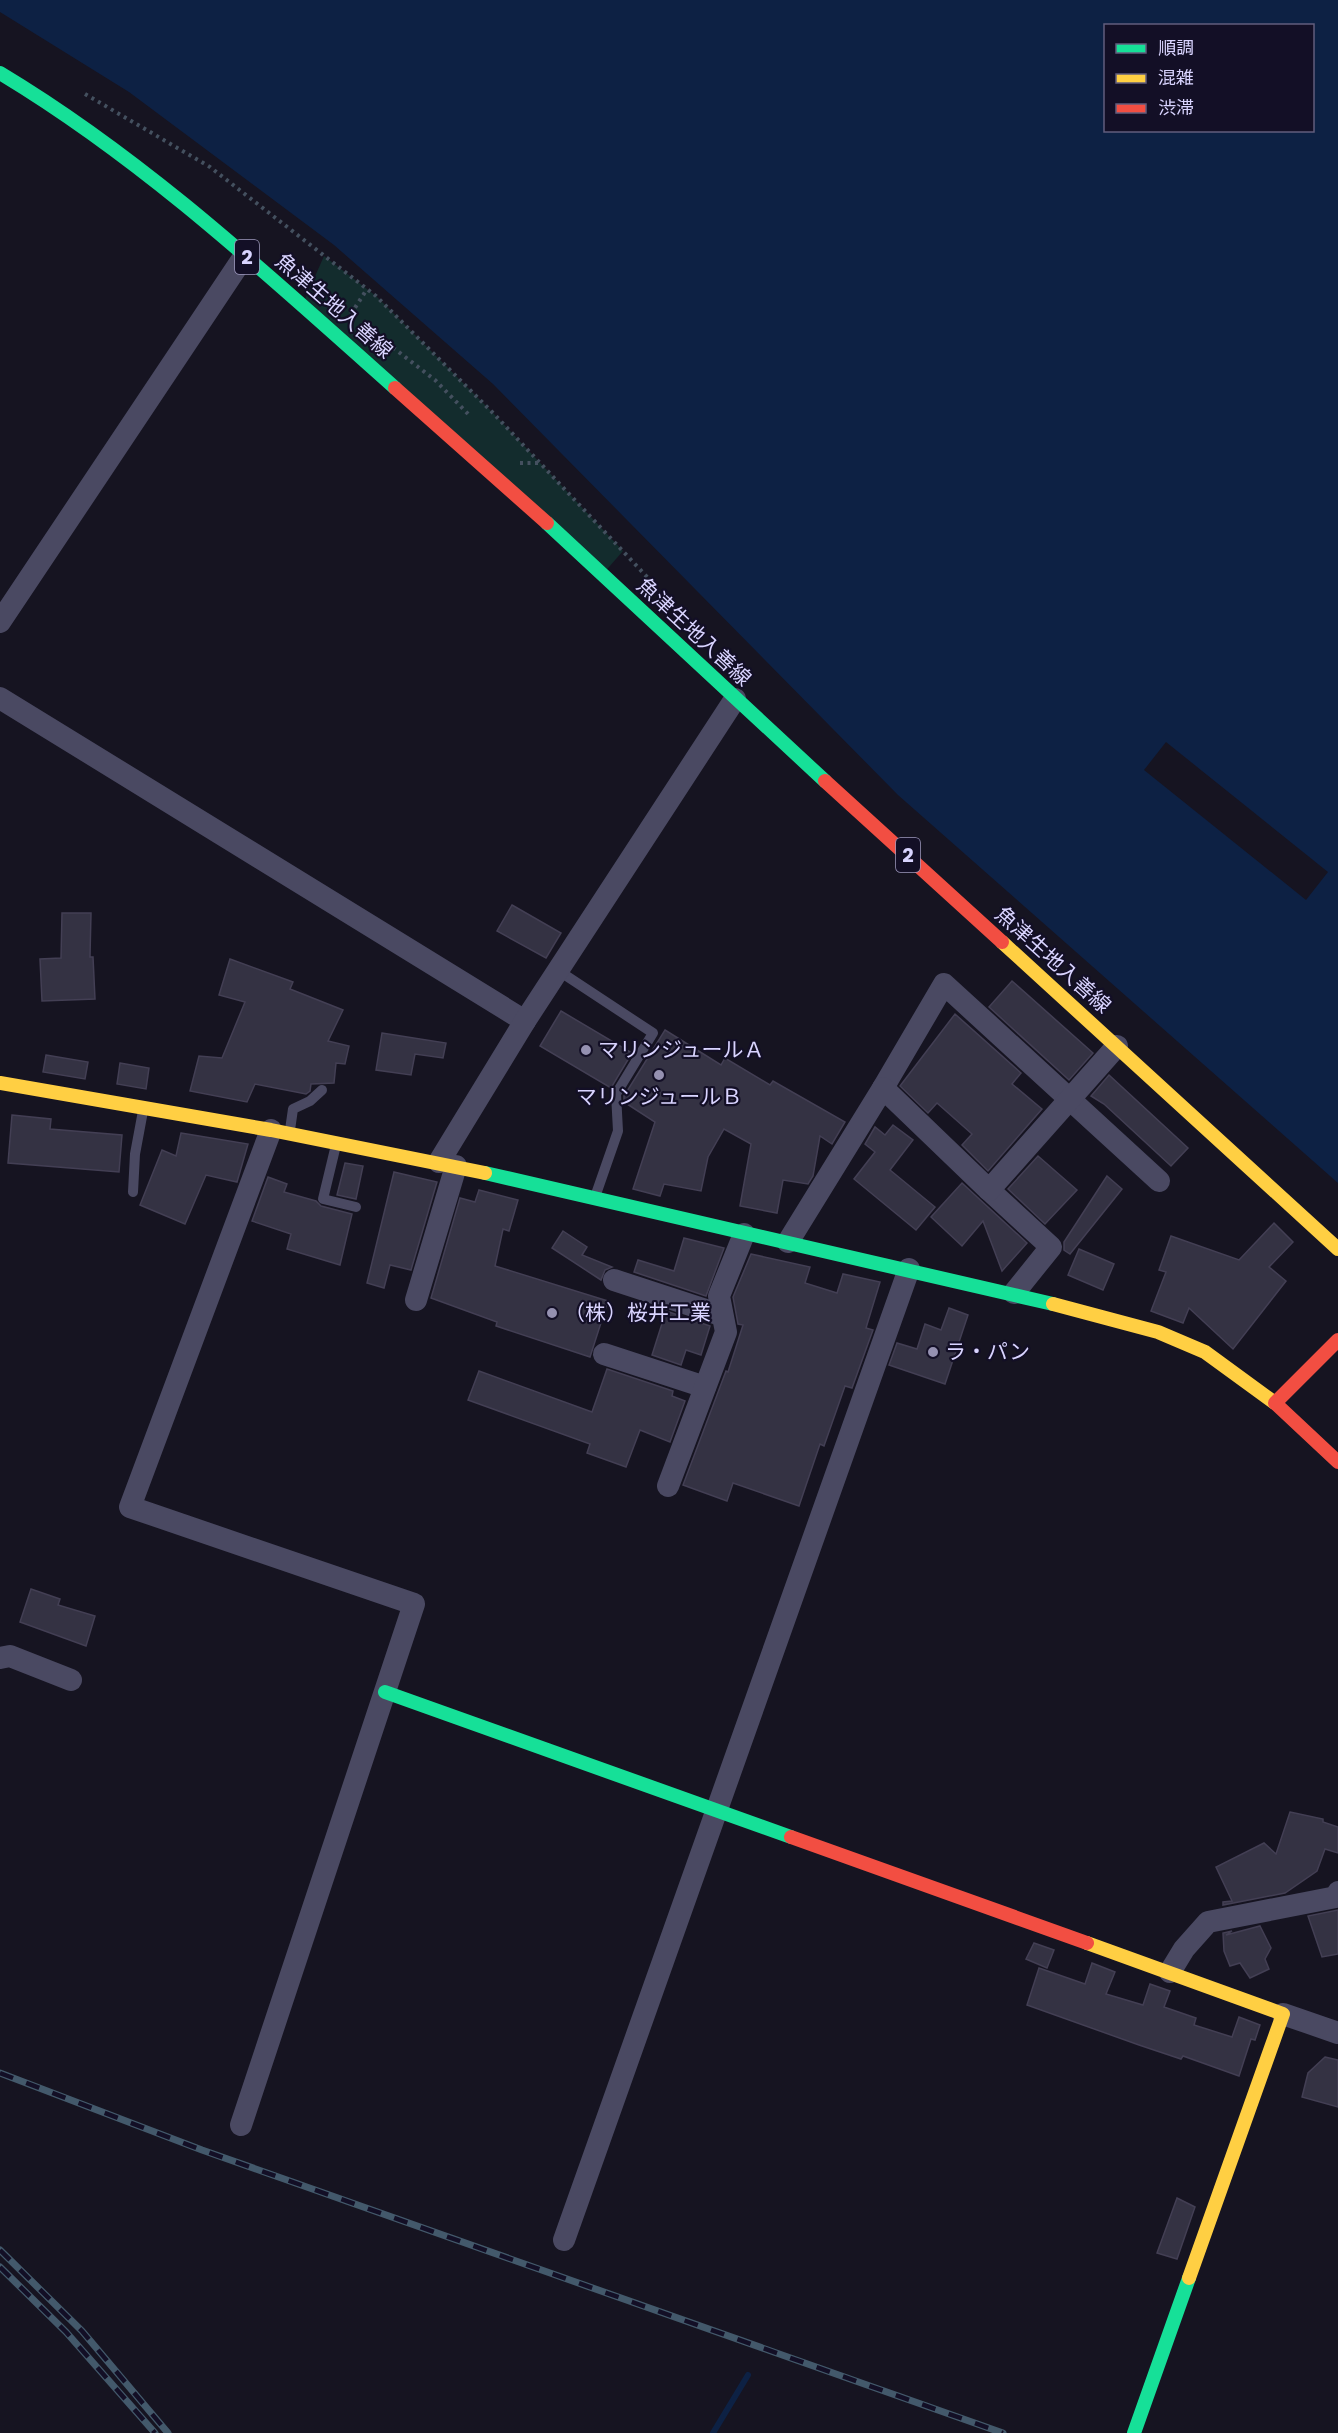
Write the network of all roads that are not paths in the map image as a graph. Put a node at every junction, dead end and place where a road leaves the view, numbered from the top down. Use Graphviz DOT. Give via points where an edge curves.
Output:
graph roads {
  1 [pos="0,73"];
  2 [pos="245,255"];
  3 [pos="0,622"];
  4 [pos="0,698"];
  5 [pos="735,699"];
  6 [pos="559,971"];
  7 [pos="525,1020"];
  8 [pos="1117,1046"];
  9 [pos="0,1083"];
  10 [pos="883,1088"];
  11 [pos="322,1090"];
  12 [pos="1069,1100"];
  13 [pos="144,1108"];
  14 [pos="281,1131"];
  15 [pos="337,1142"];
  16 [pos="447,1164"];
  17 [pos="1159,1181"];
  18 [pos="989,1190"];
  19 [pos="133,1192"];
  20 [pos="594,1199"];
  21 [pos="356,1208"];
  22 [pos="744,1234"];
  23 [pos="788,1242"];
  24 [pos="1338,1249"];
  25 [pos="909,1269"];
  26 [pos="614,1280"];
  27 [pos="1014,1293"];
  28 [pos="416,1300"];
  29 [pos="721,1315"];
  30 [pos="1338,1340"];
  31 [pos="603,1354"];
  32 [pos="705,1387"];
  33 [pos="1275,1403"];
  34 [pos="1338,1462"];
  35 [pos="668,1486"];
  36 [pos="0,1658"];
  37 [pos="71,1680"];
  38 [pos="385,1692"];
  39 [pos="715,1812"];
  40 [pos="1337,1896"];
  41 [pos="1170,1972"];
  42 [pos="1283,2014"];
  43 [pos="1338,2033"];
  44 [pos="241,2125"];
  45 [pos="564,2240"];
  46 [pos="1134,2433"];
  1 -- 2 [label="street, 魚津生地入善線 / 2" via="48,102 146,173"];
  2 -- 3 [label="street"];
  2 -- 5 [label="street, 魚津生地入善線 / 2" via="553,528"];
  4 -- 7 [label="street"];
  5 -- 6 [label="street"];
  5 -- 8 [label="street, 魚津生地入善線 / 2"];
  6 -- 7 [label="street"];
  6 -- 20 [label="lane" via="653,1033 616,1094 618,1131"];
  7 -- 16 [label="street"];
  8 -- 12 [label="street"];
  8 -- 24 [label="street, 魚津生地入善線 / 2"];
  9 -- 13 [label="street"];
  10 -- 12 [label="street" via="944,984"];
  10 -- 18 [label="street"];
  10 -- 23 [label="street"];
  11 -- 14 [label="lane" via="293,1109"];
  12 -- 17 [label="street"];
  12 -- 18 [label="street"];
  13 -- 14 [label="street"];
  13 -- 19 [label="lane"];
  14 -- 15 [label="street"];
  14 -- 38 [label="street" via="130,1507 414,1604"];
  15 -- 16 [label="street"];
  15 -- 21 [label="lane" via="323,1199"];
  16 -- 20 [label="street"];
  16 -- 28 [label="street"];
  18 -- 27 [label="street" via="1051,1247"];
  20 -- 22 [label="street"];
  22 -- 23 [label="street"];
  22 -- 29 [label="street" via="719,1296"];
  23 -- 25 [label="street"];
  25 -- 27 [label="street"];
  25 -- 39 [label="street"];
  26 -- 29 [label="street"];
  27 -- 33 [label="street" via="1158,1332 1205,1352"];
  29 -- 32 [label="street" via="726,1332"];
  30 -- 33 [label="street"];
  31 -- 32 [label="street"];
  32 -- 35 [label="street"];
  33 -- 34 [label="street"];
  36 -- 37 [label="street" via="10,1656"];
  38 -- 39 [label="street"];
  38 -- 44 [label="street"];
  39 -- 41 [label="street"];
  39 -- 45 [label="street"];
  40 -- 41 [label="street" via="1209,1922 1184,1949"];
  41 -- 42 [label="street"];
  42 -- 43 [label="street"];
  42 -- 46 [label="street"];
}
